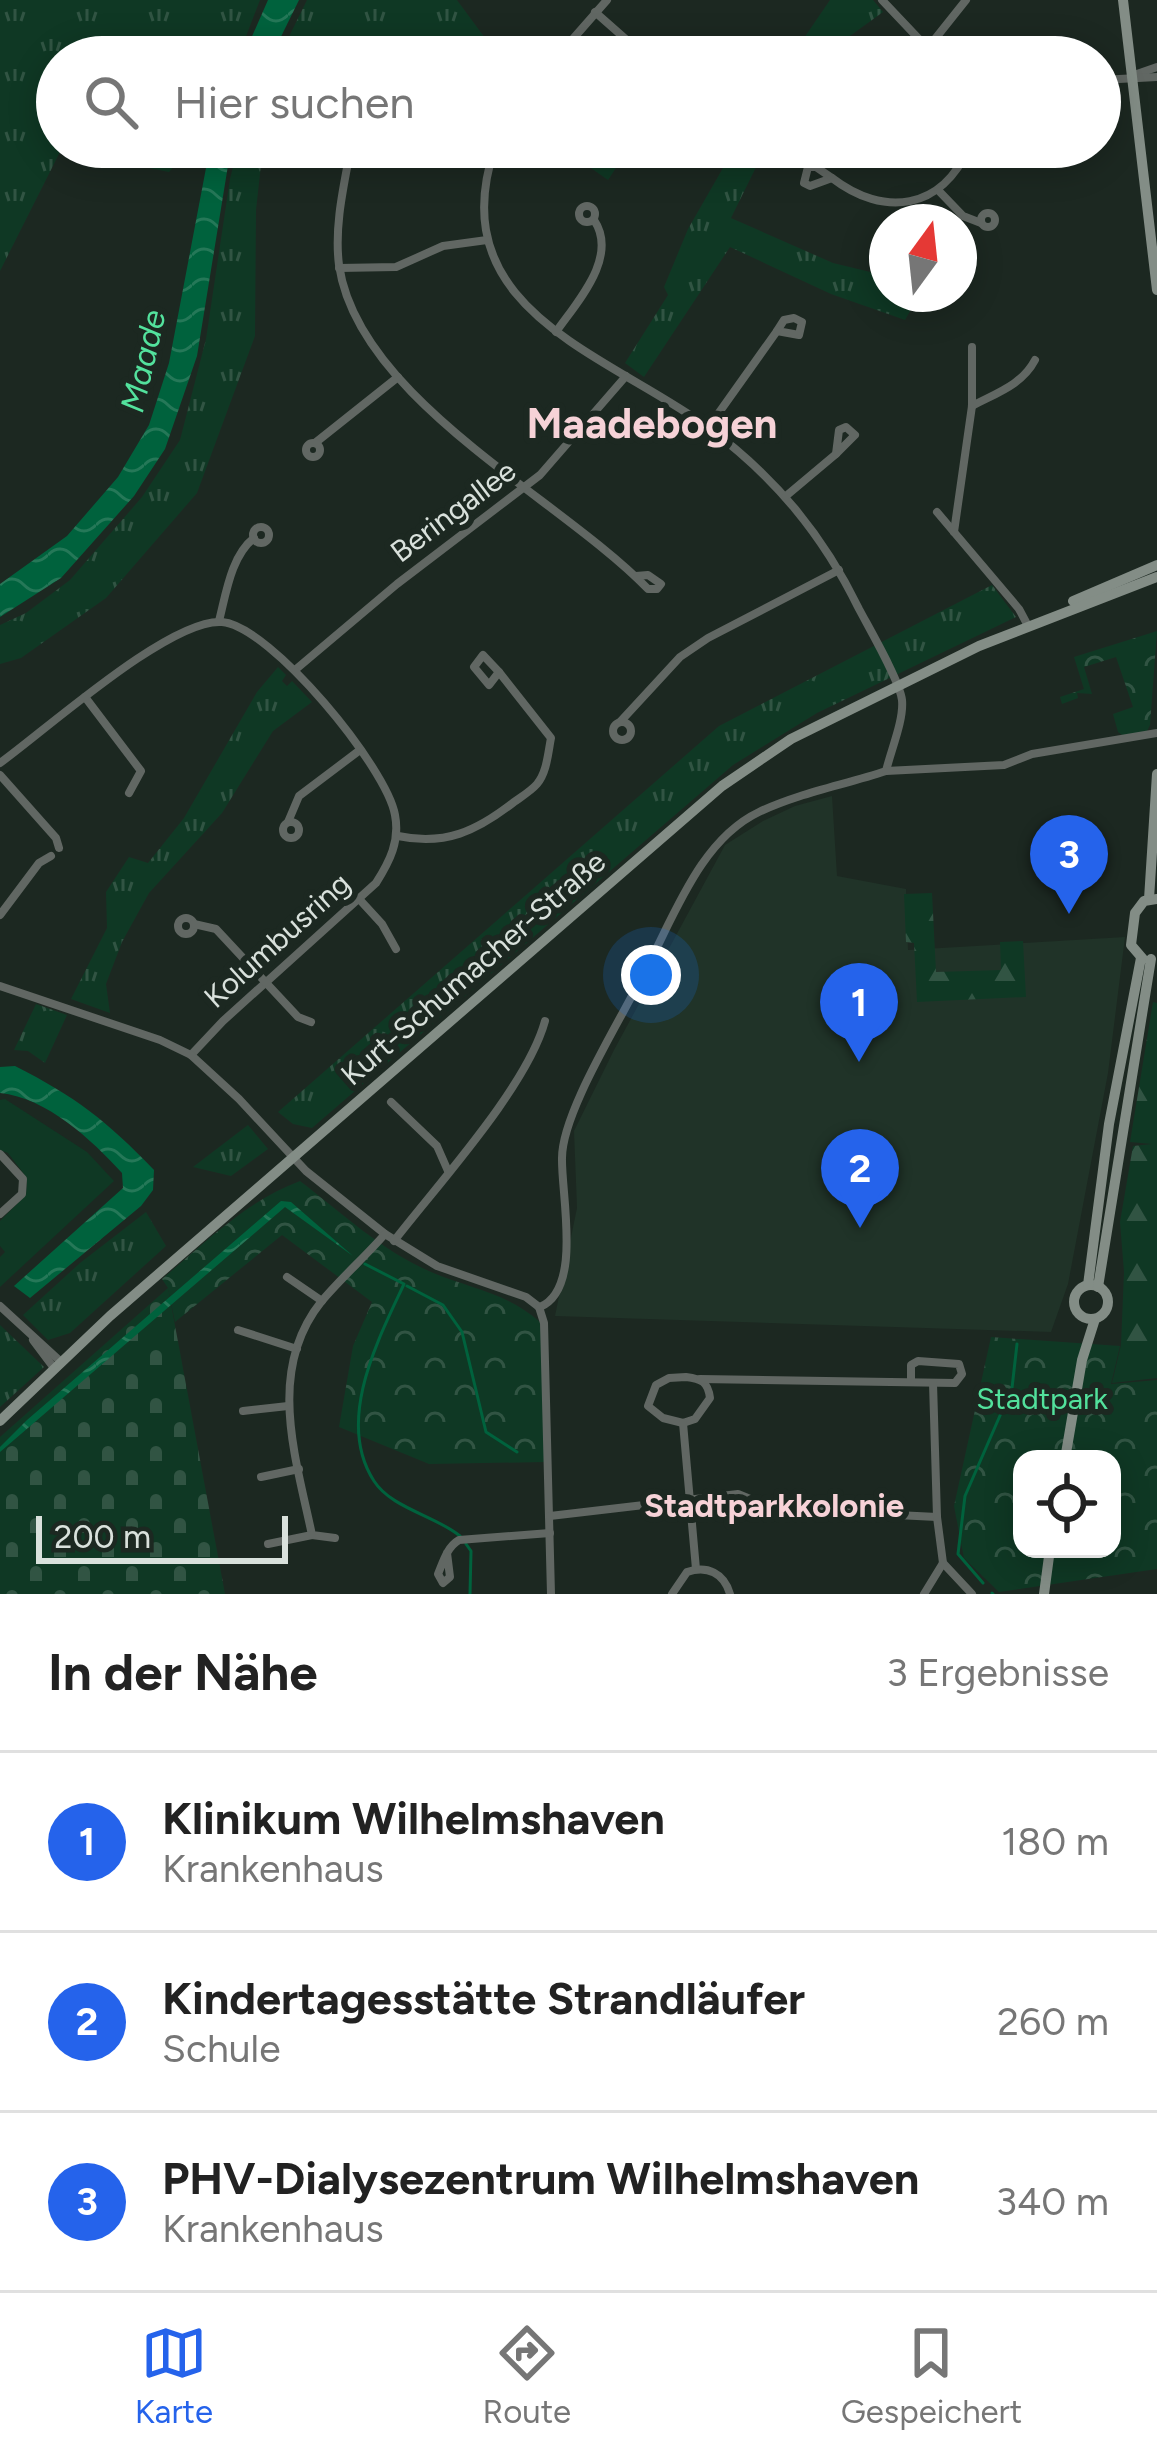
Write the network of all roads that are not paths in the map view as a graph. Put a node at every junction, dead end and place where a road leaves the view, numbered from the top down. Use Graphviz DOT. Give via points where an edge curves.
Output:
graph roads {
  1 [pos="607,0"];
  2 [pos="882,0"];
  3 [pos="966,0"];
  4 [pos="1123,0"];
  5 [pos="595,12"];
  6 [pos="575,36"];
  7 [pos="622,36"];
  8 [pos="915,36"];
  9 [pos="937,36"];
  10 [pos="1157,67"];
  11 [pos="1132,75"];
  12 [pos="1121,77"];
  13 [pos="1157,77"];
  14 [pos="347,168"];
  15 [pos="489,168"];
  16 [pos="808,168"];
  17 [pos="817,168"];
  18 [pos="959,168"];
  19 [pos="832,178"];
  20 [pos="938,190"];
  21 [pos="594,220"];
  22 [pos="981,223"];
  23 [pos="487,241"];
  24 [pos="340,268"];
  25 [pos="1157,290"];
  26 [pos="777,331"];
  27 [pos="556,332"];
  28 [pos="972,347"];
  29 [pos="1035,360"];
  30 [pos="398,376"];
  31 [pos="626,376"];
  32 [pos="972,406"];
  33 [pos="708,428"];
  34 [pos="315,443"];
  35 [pos="836,454"];
  36 [pos="524,489"];
  37 [pos="786,496"];
  38 [pos="937,512"];
  39 [pos="954,532"];
  40 [pos="254,538"];
  41 [pos="1157,565"];
  42 [pos="839,570"];
  43 [pos="636,576"];
  44 [pos="1157,577"];
  45 [pos="1133,586"];
  46 [pos="1157,589"];
  47 [pos="219,621"];
  48 [pos="1033,622"];
  49 [pos="295,670"];
  50 [pos="499,672"];
  51 [pos="897,686"];
  52 [pos="85,697"];
  53 [pos="620,722"];
  54 [pos="1157,734"];
  55 [pos="359,750"];
  56 [pos="0,763"];
  57 [pos="886,771"];
  58 [pos="1157,774"];
  59 [pos="0,775"];
  60 [pos="129,793"];
  61 [pos="289,822"];
  62 [pos="398,836"];
  63 [pos="59,848"];
  64 [pos="51,856"];
  65 [pos="1153,899"];
  66 [pos="360,900"];
  67 [pos="0,915"];
  68 [pos="194,924"];
  69 [pos="396,949"];
  70 [pos="1150,958"];
  71 [pos="645,971"];
  72 [pos="267,984"];
  73 [pos="0,986"];
  74 [pos="636,988"];
  75 [pos="545,1021"];
  76 [pos="311,1022"];
  77 [pos="190,1055"];
  78 [pos="391,1102"];
  79 [pos="0,1154"];
  80 [pos="292,1157"];
  81 [pos="448,1171"];
  82 [pos="0,1214"];
  83 [pos="385,1234"];
  84 [pos="394,1240"];
  85 [pos="287,1276"];
  86 [pos="1093,1286"];
  87 [pos="322,1301"];
  88 [pos="0,1306"];
  89 [pos="539,1307"];
  90 [pos="1089,1319"];
  91 [pos="238,1330"];
  92 [pos="296,1349"];
  93 [pos="57,1364"];
  94 [pos="700,1379"];
  95 [pos="910,1382"];
  96 [pos="933,1383"];
  97 [pos="288,1406"];
  98 [pos="243,1411"];
  99 [pos="0,1421"];
  100 [pos="682,1424"];
  101 [pos="1067,1450"];
  102 [pos="299,1469"];
  103 [pos="261,1477"];
  104 [pos="691,1498"];
  105 [pos="550,1516"];
  106 [pos="937,1517"];
  107 [pos="550,1533"];
  108 [pos="313,1535"];
  109 [pos="335,1538"];
  110 [pos="268,1544"];
  111 [pos="447,1553"];
  112 [pos="1049,1558"];
  113 [pos="943,1563"];
  114 [pos="696,1569"];
  115 [pos="550,1594"];
  116 [pos="672,1594"];
  117 [pos="730,1594"];
  118 [pos="924,1594"];
  119 [pos="971,1594"];
  120 [pos="1044,1594"];
  1 -- 5 [label="street"];
  2 -- 8 [label="street"];
  3 -- 9 [label="street"];
  4 -- 11 [label="main road"];
  5 -- 6 [label="street"];
  5 -- 7 [label="street"];
  10 -- 11 [label="street"];
  11 -- 12 [label="street"];
  11 -- 13 [label="street"];
  11 -- 25 [label="main road"];
  14 -- 24 [label="street"];
  15 -- 23 [label="street"];
  16 -- 19 [label="street" via="810,186"];
  17 -- 19 [label="street"];
  18 -- 20 [label="street"];
  19 -- 20 [label="street" via="871,200 910,201"];
  20 -- 22 [label="street"];
  21 -- 27 [label="street" via="597,270"];
  23 -- 24 [label="street" via="443,246 396,267"];
  23 -- 27 [label="street" via="514,294"];
  24 -- 30 [label="street" via="357,322"];
  26 -- 33 [label="street"];
  27 -- 31 [label="street"];
  28 -- 32 [label="street"];
  29 -- 32 [label="street" via="1013,385"];
  30 -- 34 [label="street"];
  30 -- 36 [label="street"];
  31 -- 33 [label="street"];
  31 -- 36 [label="street, Beringallee"];
  32 -- 39 [label="street"];
  33 -- 37 [label="street"];
  35 -- 37 [label="street"];
  36 -- 43 [label="street"];
  36 -- 49 [label="street, Beringallee"];
  37 -- 42 [label="street"];
  38 -- 39 [label="street"];
  39 -- 48 [label="street"];
  40 -- 47 [label="street" via="232,572"];
  41 -- 48 [label="main road, Kurt-Schumacher-Straße"];
  42 -- 51 [label="street"];
  42 -- 53 [label="street" via="694,648"];
  44 -- 45 [label="main road, Kurt-Schumacher-Straße"];
  45 -- 46 [label="main road"];
  45 -- 48 [label="main road, Kurt-Schumacher-Straße"];
  47 -- 49 [label="street" via="241,627"];
  47 -- 52 [label="street" via="180,632"];
  48 -- 51 [label="main road, Kurt-Schumacher-Straße"];
  49 -- 55 [label="street"];
  50 -- 62 [label="street" via="550,738 537,784 466,834"];
  51 -- 57 [label="street" via="902,701"];
  51 -- 80 [label="main road, Kurt-Schumacher-Straße" via="791,739 722,786"];
  52 -- 56 [label="street"];
  52 -- 60 [label="street" via="141,771"];
  54 -- 57 [label="street" via="1004,765"];
  55 -- 61 [label="street" via="299,796"];
  55 -- 62 [label="street" via="393,804"];
  57 -- 71 [label="street" via="759,812 734,829 707,858"];
  58 -- 65 [label="main road"];
  59 -- 63 [label="street"];
  62 -- 66 [label="street, Kolumbusring"];
  64 -- 67 [label="street"];
  65 -- 70 [label="main road" via="1135,913 1131,945"];
  66 -- 69 [label="street"];
  66 -- 72 [label="street, Kolumbusring"];
  68 -- 72 [label="street" via="216,929"];
  70 -- 86 [label="main road"];
  72 -- 76 [label="street"];
  72 -- 77 [label="street, Kolumbusring"];
  73 -- 77 [label="street"];
  74 -- 89 [label="street" via="564,1128 566,1253 557,1294"];
  75 -- 81 [label="street" via="538,1047"];
  77 -- 80 [label="street"];
  78 -- 81 [label="street" via="436,1146"];
  79 -- 82 [label="street" via="23,1179 22,1194"];
  80 -- 83 [label="street"];
  80 -- 93 [label="main road, Kurt-Schumacher-Straße"];
  81 -- 84 [label="street"];
  83 -- 84 [label="street"];
  83 -- 87 [label="street"];
  84 -- 89 [label="street"];
  85 -- 87 [label="street"];
  86 -- 90 [label="main road" via="1108,1304"];
  86 -- 90 [label="main road" via="1073,1302"];
  87 -- 92 [label="street"];
  88 -- 93 [label="street"];
  89 -- 105 [label="street"];
  90 -- 101 [label="main road"];
  91 -- 92 [label="street"];
  92 -- 97 [label="street"];
  93 -- 99 [label="main road, Kurt-Schumacher-Straße"];
  94 -- 95 [label="street"];
  94 -- 100 [label="street" via="710,1398"];
  94 -- 100 [label="street" via="669,1378 649,1395 654,1413"];
  95 -- 96 [label="street"];
  95 -- 96 [label="street" via="918,1360 959,1364 961,1379"];
  96 -- 106 [label="street"];
  97 -- 98 [label="street"];
  97 -- 102 [label="street"];
  100 -- 104 [label="street"];
  102 -- 103 [label="street"];
  102 -- 108 [label="street"];
  104 -- 105 [label="street"];
  104 -- 106 [label="street" via="738,1494 775,1509"];
  104 -- 114 [label="street"];
  105 -- 107 [label="street"];
  106 -- 113 [label="street"];
  107 -- 111 [label="street" via="462,1539"];
  107 -- 115 [label="street"];
  108 -- 109 [label="street"];
  108 -- 110 [label="street"];
  112 -- 120 [label="main road"];
  113 -- 118 [label="street"];
  113 -- 119 [label="street"];
  114 -- 116 [label="street" via="679,1578"];
  114 -- 117 [label="street" via="715,1571"];
}
